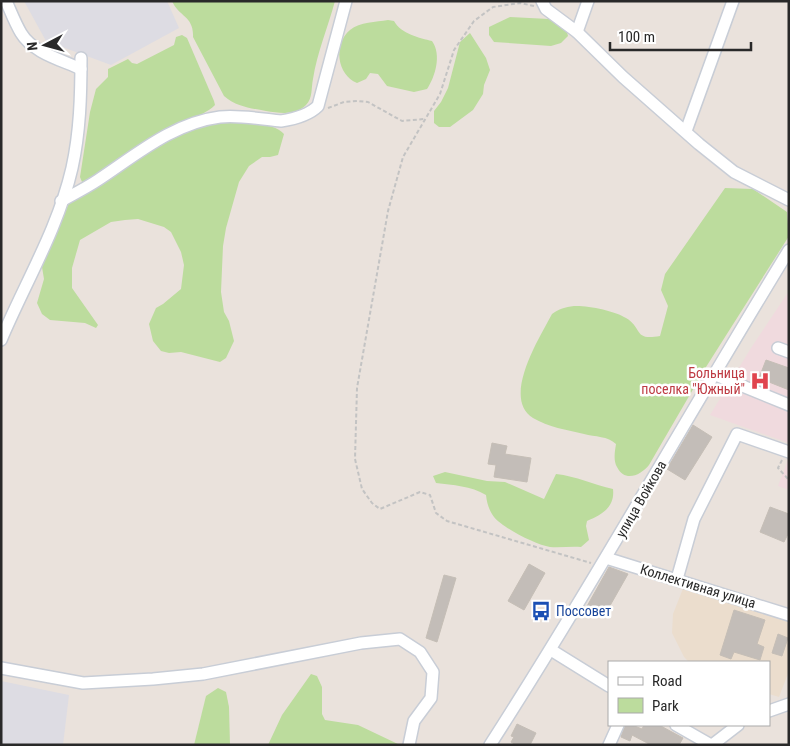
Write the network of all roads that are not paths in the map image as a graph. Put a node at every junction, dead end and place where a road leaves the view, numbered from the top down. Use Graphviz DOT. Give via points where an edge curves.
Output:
graph roads {
  1 [pos="6,1"];
  2 [pos="346,1"];
  3 [pos="588,1"];
  4 [pos="733,1"];
  5 [pos="544,5"];
  6 [pos="577,32"];
  7 [pos="686,131"];
  8 [pos="789,200"];
  9 [pos="61,201"];
  10 [pos="789,250"];
  11 [pos="1,340"];
  12 [pos="713,374"];
  13 [pos="789,405"];
  14 [pos="788,452"];
  15 [pos="604,563"];
  16 [pos="677,579"];
  17 [pos="789,615"];
  18 [pos="551,650"];
  19 [pos="1,668"];
  20 [pos="608,685"];
  21 [pos="789,704"];
  22 [pos="770,711"];
  23 [pos="618,726"];
  24 [pos="678,726"];
  25 [pos="737,726"];
  26 [pos="409,745"];
  27 [pos="490,745"];
  28 [pos="609,745"];
  29 [pos="712,745"];
  1 -- 9 [label="street" via="30,44 81,64 76,146"];
  2 -- 9 [label="street" via="316,109 281,121 220,117 201,121 145,147"];
  3 -- 6 [label="street"];
  4 -- 7 [label="street"];
  5 -- 6 [label="street"];
  6 -- 7 [label="street"];
  7 -- 8 [label="street" via="734,172"];
  9 -- 11 [label="street" via="45,245"];
  10 -- 12 [label="street, улица Войкова"];
  12 -- 13 [label="street"];
  12 -- 15 [label="street, улица Войкова"];
  14 -- 16 [label="street" via="737,434 694,519"];
  15 -- 16 [label="street, Коллективная улица"];
  15 -- 18 [label="street, улица Войкова"];
  16 -- 17 [label="street, Коллективная улица"];
  18 -- 20 [label="street"];
  18 -- 27 [label="street, улица Войкова"];
  19 -- 26 [label="street" via="83,683 153,679 203,674 361,643 400,639 420,652 433,672 431,698 414,721"];
  21 -- 22 [label="street"];
  23 -- 28 [label="street"];
  24 -- 29 [label="street"];
  25 -- 29 [label="street"];
}
